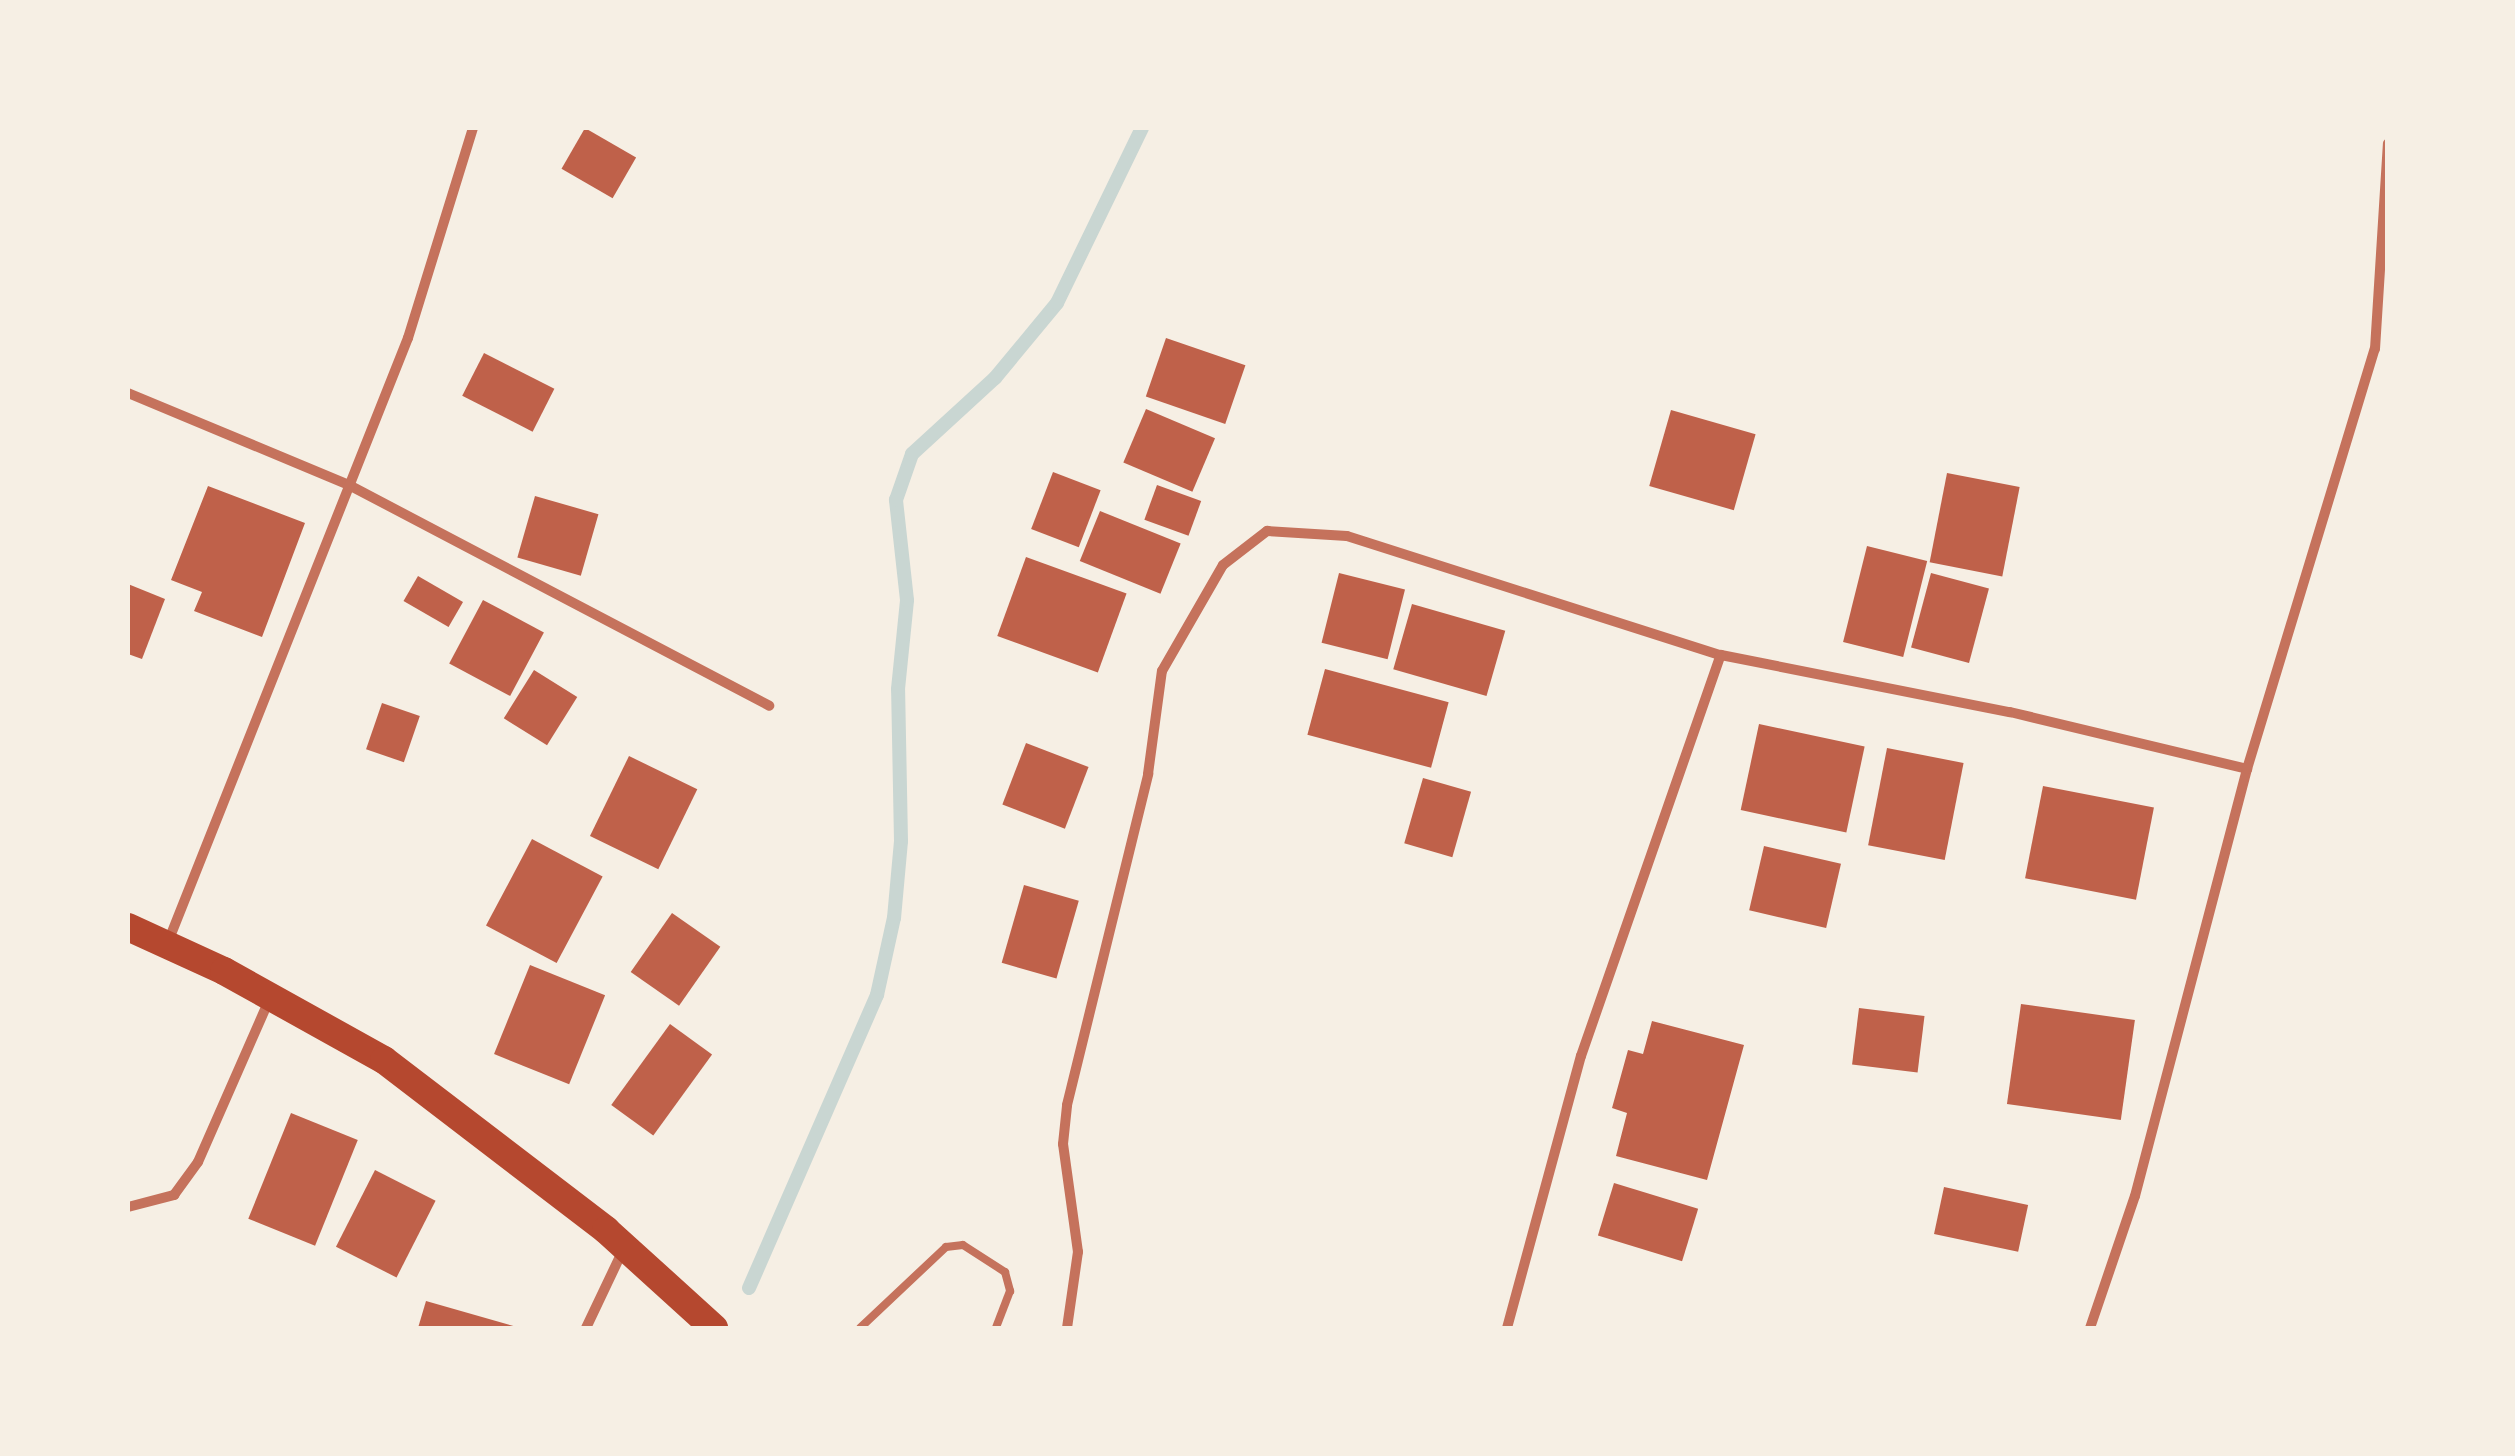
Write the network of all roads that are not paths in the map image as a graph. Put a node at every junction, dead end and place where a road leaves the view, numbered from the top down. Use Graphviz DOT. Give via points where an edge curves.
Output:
graph roads {
  1 [pos="473,128"];
  2 [pos="2388,143"];
  3 [pos="128,393"];
  4 [pos="347,484"];
  5 [pos="1721,655"];
  6 [pos="770,706"];
  7 [pos="2247,769"];
  8 [pos="128,927"];
  9 [pos="167,943"];
  10 [pos="271,996"];
  11 [pos="128,1207"];
  12 [pos="624,1247"];
  13 [pos="586,1328"];
  14 [pos="714,1328"];
  15 [pos="860,1328"];
  16 [pos="996,1328"];
  17 [pos="1067,1328"];
  18 [pos="1508,1328"];
  19 [pos="2090,1328"];
  1 -- 4 [label="street" via="408,338"];
  2 -- 7 [label="street" via="2375,349"];
  3 -- 4 [label="street"];
  4 -- 6 [label="street"];
  4 -- 9 [label="street"];
  5 -- 7 [label="street" via="2010,712"];
  5 -- 17 [label="street" via="1346,536 1266,531 1223,565 1162,671 1148,774 1066,1105 1063,1144 1078,1252"];
  5 -- 18 [label="street" via="1581,1056"];
  7 -- 19 [label="street" via="2135,1196"];
  8 -- 9 [label="highway"];
  9 -- 10 [label="highway"];
  10 -- 11 [label="street" via="198,1162 174,1195"];
  10 -- 12 [label="highway" via="384,1060"];
  12 -- 13 [label="street"];
  12 -- 14 [label="highway"];
  15 -- 16 [label="lane" via="946,1246 963,1245 1005,1272 1010,1291"];
}
